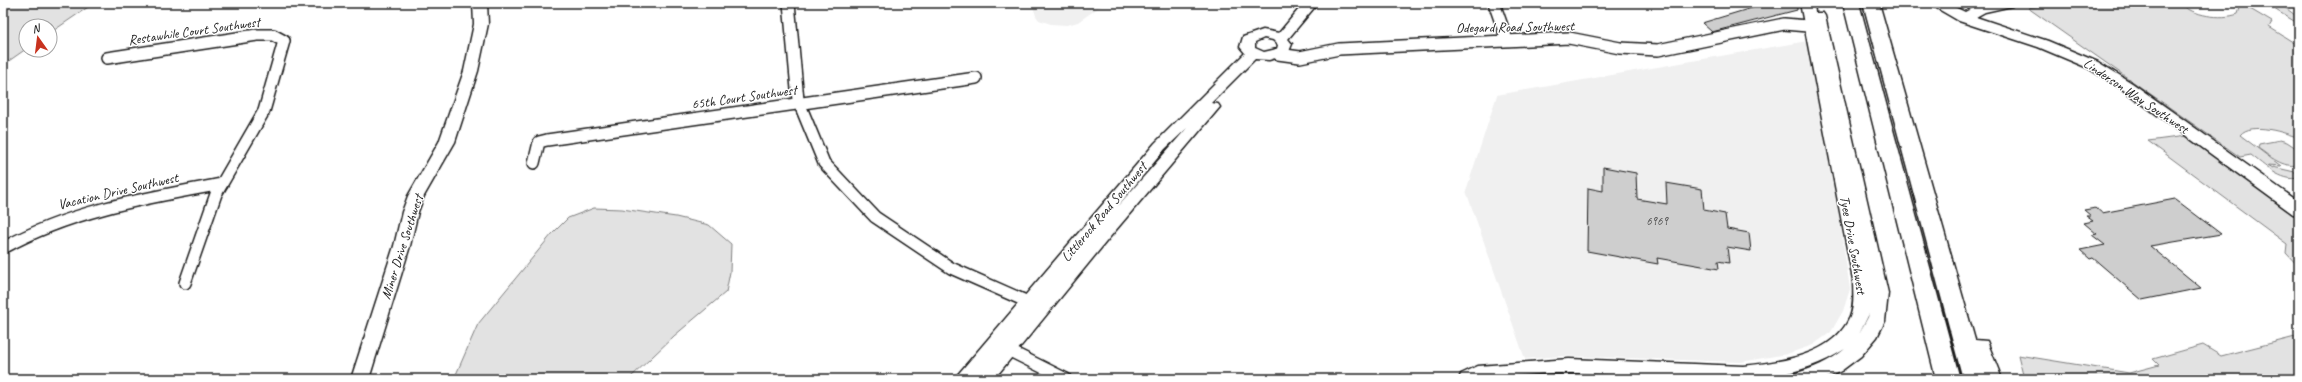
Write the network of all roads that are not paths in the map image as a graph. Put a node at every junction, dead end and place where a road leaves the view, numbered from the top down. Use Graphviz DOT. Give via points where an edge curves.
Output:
graph roads {
  1 [pos="480,3"];
  2 [pos="789,3"];
  3 [pos="1299,3"];
  4 [pos="1311,3"];
  5 [pos="1494,3"];
  6 [pos="1807,3"];
  7 [pos="1815,3"];
  8 [pos="1851,3"];
  9 [pos="1871,3"];
  10 [pos="1935,3"];
  11 [pos="2007,3"];
  12 [pos="1964,18"];
  13 [pos="1816,27"];
  14 [pos="1507,40"];
  15 [pos="1271,47"];
  16 [pos="107,58"];
  17 [pos="976,78"];
  18 [pos="800,104"];
  19 [pos="534,163"];
  20 [pos="1921,182"];
  21 [pos="222,184"];
  22 [pos="2299,210"];
  23 [pos="3,248"];
  24 [pos="185,283"];
  25 [pos="1028,302"];
  26 [pos="1008,350"];
  27 [pos="360,379"];
  28 [pos="963,379"];
  29 [pos="983,379"];
  30 [pos="1066,379"];
  31 [pos="1468,379"];
  32 [pos="1499,379"];
  33 [pos="1652,379"];
  34 [pos="1801,379"];
  35 [pos="1948,379"];
  36 [pos="1975,379"];
  37 [pos="1990,379"];
  1 -- 27 [label="street, Miner Drive Southwest" via="481,24 469,78 447,142 416,196 410,212 402,246"];
  2 -- 18 [label="street"];
  3 -- 15 [label="street, Littlerock Road Southwest"];
  4 -- 15 [label="street, Littlerock Road Southwest"];
  5 -- 14 [label="street"];
  6 -- 13 [label="street, Tyee Drive Southwest"];
  7 -- 13 [label="street, Tyee Drive Southwest"];
  8 -- 35 [label="highway"];
  9 -- 20 [label="highway"];
  10 -- 12 [label="street, Linderson Way Southwest"];
  11 -- 12 [label="street" via="1981,9"];
  12 -- 22 [label="street, Linderson Way Southwest" via="2043,44 2093,65 2127,86"];
  13 -- 14 [label="street, Odegard Road Southwest" via="1784,24 1689,44 1642,50 1572,38"];
  13 -- 31 [label="street, Tyee Drive Southwest" via="1862,280 1863,302 1859,317 1841,341 1807,362 1767,371 1743,373 1569,366 1478,373"];
  13 -- 34 [label="street, Tyee Drive Southwest" via="1879,294 1879,309 1867,337 1844,360 1830,370"];
  14 -- 15 [label="street, Odegard Road Southwest" via="1339,49 1300,57"];
  15 -- 25 [label="street, Littlerock Road Southwest" via="1160,146"];
  15 -- 26 [label="street, Littlerock Road Southwest" via="1220,99 1104,233"];
  16 -- 21 [label="street, Restawhile Court Southwest" via="253,35 270,34 284,41 264,111"];
  17 -- 18 [label="street, 65th Court Southwest"];
  18 -- 19 [label="street, 65th Court Southwest" via="539,142"];
  18 -- 25 [label="street" via="824,163 875,217 951,268"];
  20 -- 36 [label="highway"];
  20 -- 37 [label="highway" via="1946,243"];
  21 -- 23 [label="street, Vacation Drive Southwest" via="71,215"];
  21 -- 24 [label="street, Restawhile Court Southwest" via="216,194"];
  25 -- 28 [label="street, Littlerock Road Southwest"];
  26 -- 29 [label="street, Littlerock Road Southwest"];
  26 -- 30 [label="street"];
  32 -- 33 [label="street" via="1577,374"];
}
